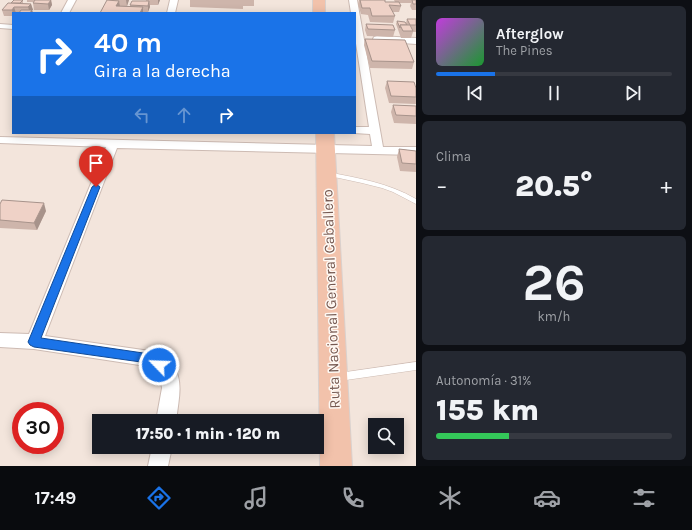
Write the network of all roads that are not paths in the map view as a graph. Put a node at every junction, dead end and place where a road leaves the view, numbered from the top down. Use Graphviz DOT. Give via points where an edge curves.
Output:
graph roads {
  1 [pos="72,0"];
  2 [pos="174,0"];
  3 [pos="319,0"];
  4 [pos="354,0"];
  5 [pos="66,12"];
  6 [pos="171,12"];
  7 [pos="319,12"];
  8 [pos="355,12"];
  9 [pos="0,26"];
  10 [pos="356,26"];
  11 [pos="12,27"];
  12 [pos="357,39"];
  13 [pos="416,41"];
  14 [pos="366,78"];
  15 [pos="356,80"];
  16 [pos="356,130"];
  17 [pos="375,131"];
  18 [pos="0,140"];
  19 [pos="325,141"];
  20 [pos="113,144"];
  21 [pos="378,150"];
  22 [pos="416,151"];
  23 [pos="326,174"];
  24 [pos="416,202"];
  25 [pos="0,340"];
  26 [pos="34,342"];
  27 [pos="416,366"];
  28 [pos="333,378"];
  29 [pos="167,414"];
  30 [pos="161,454"];
  31 [pos="158,466"];
  32 [pos="336,466"];
  1 -- 5 [label="street"];
  2 -- 6 [label="street"];
  3 -- 7 [label="highway"];
  4 -- 8 [label="street"];
  9 -- 11 [label="street"];
  10 -- 12 [label="street"];
  12 -- 13 [label="street"];
  12 -- 14 [label="street"];
  14 -- 15 [label="street"];
  14 -- 17 [label="street"];
  16 -- 17 [label="street"];
  17 -- 21 [label="street"];
  18 -- 20 [label="street"];
  19 -- 20 [label="street"];
  19 -- 21 [label="street"];
  19 -- 23 [label="highway, Ruta Nacional General Caballero"];
  20 -- 26 [label="street"];
  21 -- 22 [label="street"];
  23 -- 24 [label="lane" via="369,182 403,193"];
  23 -- 28 [label="highway, Ruta Nacional General Caballero"];
  25 -- 26 [label="street"];
  26 -- 29 [label="street" via="150,359 168,372 171,388"];
  27 -- 28 [label="lane"];
  28 -- 32 [label="highway, Ruta Nacional General Caballero"];
  30 -- 31 [label="street"];
}
